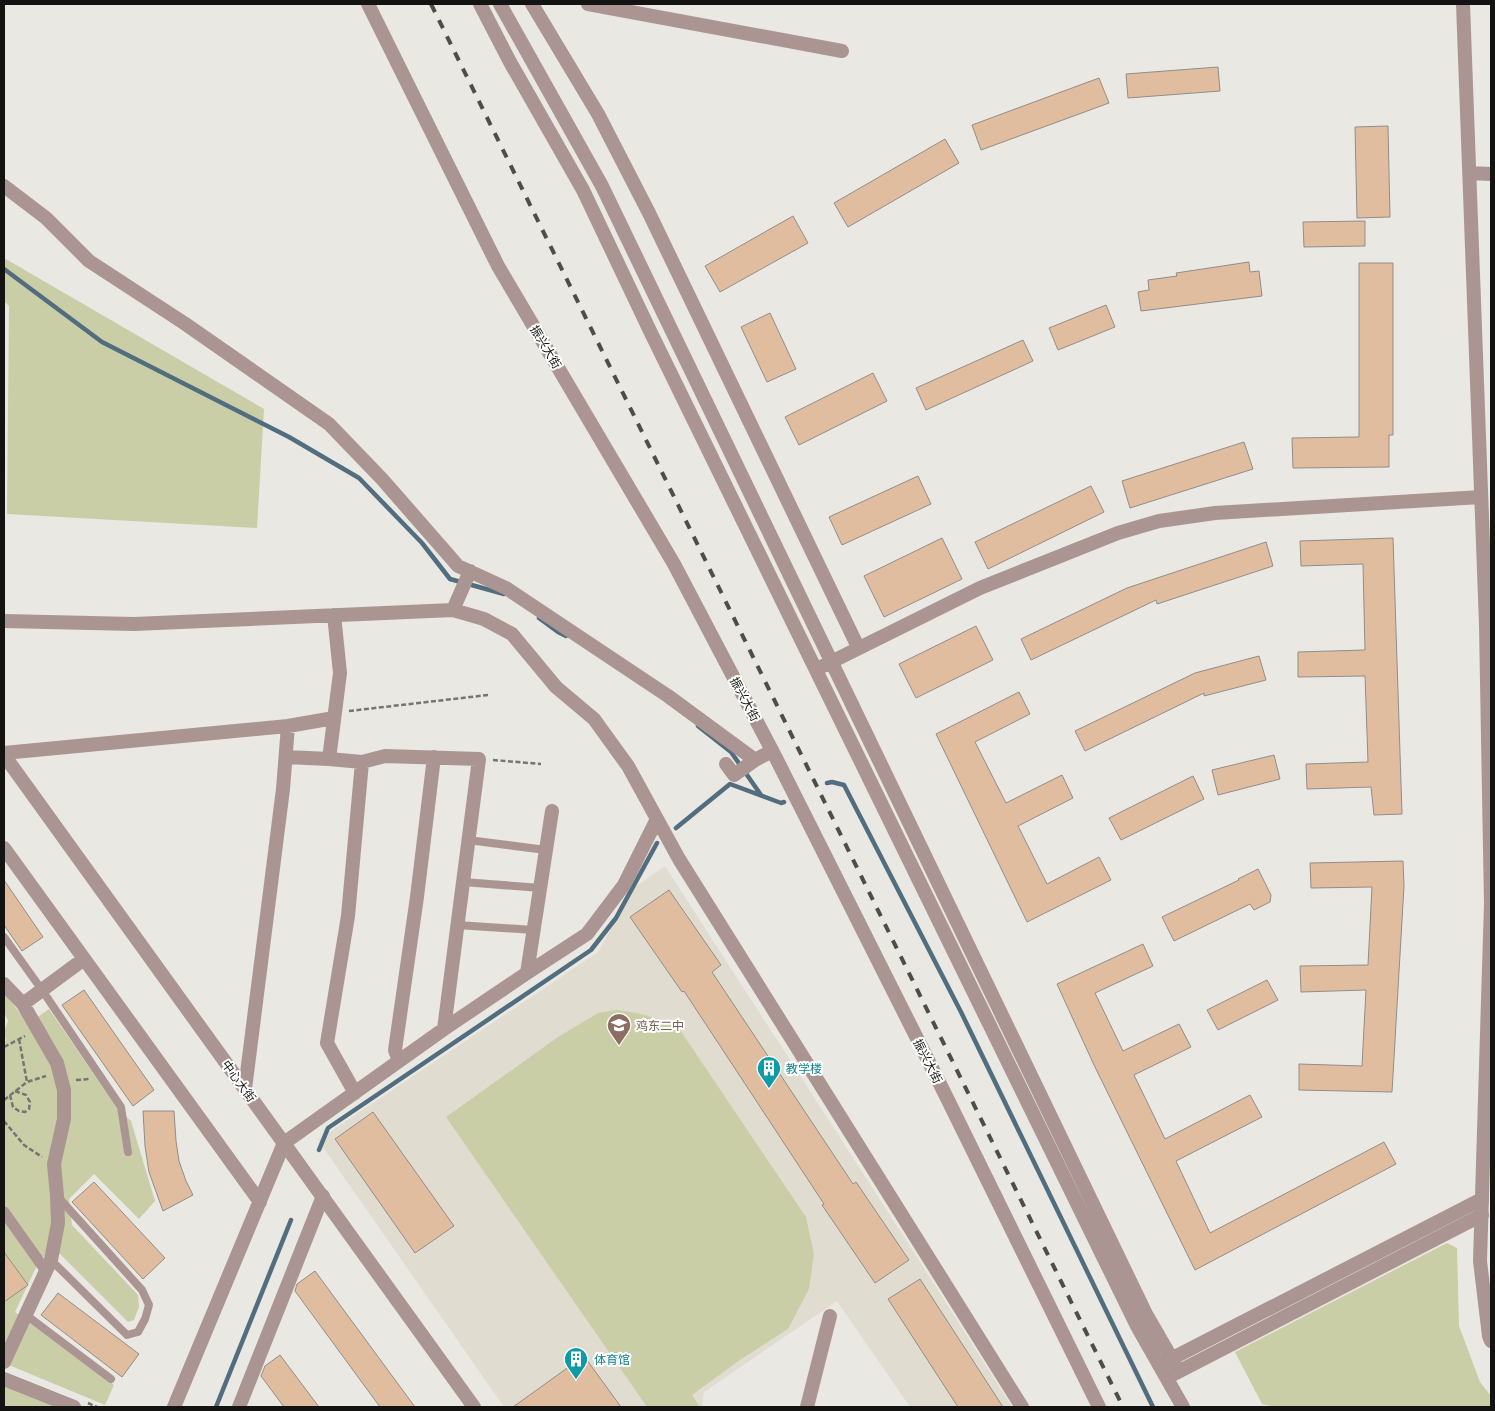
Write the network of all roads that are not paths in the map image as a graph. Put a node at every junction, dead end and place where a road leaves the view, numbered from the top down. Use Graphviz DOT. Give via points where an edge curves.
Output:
graph roads {
  1 [pos="368,4"];
  2 [pos="480,4"];
  3 [pos="500,4"];
  4 [pos="532,4"];
  5 [pos="588,4"];
  6 [pos="1463,4"];
  7 [pos="842,51"];
  8 [pos="1470,173"];
  9 [pos="1491,174"];
  10 [pos="4,186"];
  11 [pos="1481,497"];
  12 [pos="470,572"];
  13 [pos="453,610"];
  14 [pos="334,615"];
  15 [pos="4,621"];
  16 [pos="858,648"];
  17 [pos="816,670"];
  18 [pos="335,715"];
  19 [pos="288,726"];
  20 [pos="772,751"];
  21 [pos="4,754"];
  22 [pos="434,757"];
  23 [pos="286,758"];
  24 [pos="329,759"];
  25 [pos="755,760"];
  26 [pos="362,762"];
  27 [pos="726,764"];
  28 [pos="552,811"];
  29 [pos="657,819"];
  30 [pos="468,840"];
  31 [pos="4,848"];
  32 [pos="546,850"];
  33 [pos="462,882"];
  34 [pos="540,888"];
  35 [pos="457,925"];
  36 [pos="534,930"];
  37 [pos="4,937"];
  38 [pos="84,959"];
  39 [pos="527,973"];
  40 [pos="4,984"];
  41 [pos="42,990"];
  42 [pos="23,1004"];
  43 [pos="444,1028"];
  44 [pos="1489,1037"];
  45 [pos="399,1061"];
  46 [pos="245,1089"];
  47 [pos="355,1092"];
  48 [pos="284,1143"];
  49 [pos="128,1152"];
  50 [pos="57,1196"];
  51 [pos="323,1196"];
  52 [pos="1482,1199"];
  53 [pos="260,1202"];
  54 [pos="4,1212"];
  55 [pos="1482,1215"];
  56 [pos="49,1266"];
  57 [pos="26,1315"];
  58 [pos="830,1316"];
  59 [pos="1491,1341"];
  60 [pos="4,1362"];
  61 [pos="1159,1365"];
  62 [pos="1179,1371"];
  63 [pos="1166,1378"];
  64 [pos="4,1379"];
  65 [pos="111,1379"];
  66 [pos="74,1407"];
  67 [pos="174,1407"];
  68 [pos="239,1407"];
  69 [pos="474,1407"];
  70 [pos="807,1407"];
  71 [pos="1022,1407"];
  72 [pos="1098,1407"];
  73 [pos="1183,1407"];
  1 -- 20 [label="street, 振兴大街" via="498,266 674,564"];
  2 -- 17 [label="street" via="583,190"];
  3 -- 62 [label="street" via="602,186 1146,1314"];
  4 -- 16 [label="street" via="598,114 649,213"];
  5 -- 7 [label="street"];
  6 -- 8 [label="street"];
  8 -- 9 [label="street"];
  8 -- 11 [label="street"];
  10 -- 12 [label="street" via="46,218 89,261 329,424 458,566"];
  11 -- 16 [label="street" via="1215,512 1159,521 1118,533 980,588"];
  11 -- 44 [label="street" via="1491,904"];
  12 -- 13 [label="street"];
  12 -- 25 [label="street" via="506,588 668,696"];
  13 -- 14 [label="street"];
  13 -- 29 [label="street" via="484,619 512,634 556,687 594,720 628,766"];
  14 -- 15 [label="street" via="134,624"];
  14 -- 18 [label="street" via="340,673"];
  16 -- 17 [label="street"];
  17 -- 61 [label="street"];
  18 -- 19 [label="street"];
  18 -- 24 [label="street"];
  19 -- 21 [label="street"];
  19 -- 23 [label="street"];
  20 -- 25 [label="street"];
  20 -- 72 [label="street, 振兴大街"];
  21 -- 46 [label="street, 中心大街"];
  22 -- 26 [label="street" via="385,756"];
  22 -- 30 [label="street" via="479,758"];
  22 -- 45 [label="street" via="395,1050"];
  23 -- 24 [label="street"];
  23 -- 46 [label="street"];
  24 -- 26 [label="street"];
  25 -- 27 [label="street" via="734,775"];
  26 -- 47 [label="street" via="348,916 327,1043"];
  28 -- 32 [label="street"];
  29 -- 39 [label="street" via="624,884 587,934"];
  29 -- 71 [label="street"];
  30 -- 32 [label="lane"];
  30 -- 33 [label="street"];
  31 -- 38 [label="street"];
  32 -- 34 [label="street"];
  33 -- 34 [label="lane"];
  33 -- 35 [label="street"];
  34 -- 36 [label="street"];
  35 -- 36 [label="lane"];
  35 -- 43 [label="street"];
  36 -- 39 [label="street"];
  37 -- 41 [label="lane"];
  38 -- 41 [label="street"];
  38 -- 53 [label="street"];
  39 -- 43 [label="street"];
  40 -- 42 [label="street"];
  41 -- 42 [label="street"];
  41 -- 49 [label="lane" via="121,1107"];
  42 -- 50 [label="street" via="57,1063 64,1090 64,1119 54,1164"];
  43 -- 45 [label="street"];
  44 -- 52 [label="street"];
  45 -- 47 [label="street"];
  46 -- 48 [label="street, 中心大街"];
  47 -- 48 [label="street"];
  48 -- 51 [label="street, 中心大街"];
  48 -- 53 [label="street"];
  50 -- 56 [label="street" via="58,1223"];
  50 -- 56 [label="lane" via="142,1290 149,1305 138,1332 127,1335"];
  51 -- 68 [label="street"];
  51 -- 69 [label="street, 中心大街"];
  52 -- 55 [label="street"];
  52 -- 61 [label="street"];
  53 -- 67 [label="street"];
  54 -- 56 [label="street"];
  55 -- 59 [label="street" via="1480,1261"];
  55 -- 62 [label="street"];
  56 -- 57 [label="street"];
  57 -- 60 [label="street"];
  57 -- 65 [label="lane"];
  58 -- 70 [label="street"];
  61 -- 63 [label="street"];
  62 -- 63 [label="street"];
  63 -- 73 [label="street"];
  64 -- 66 [label="street"];
}
